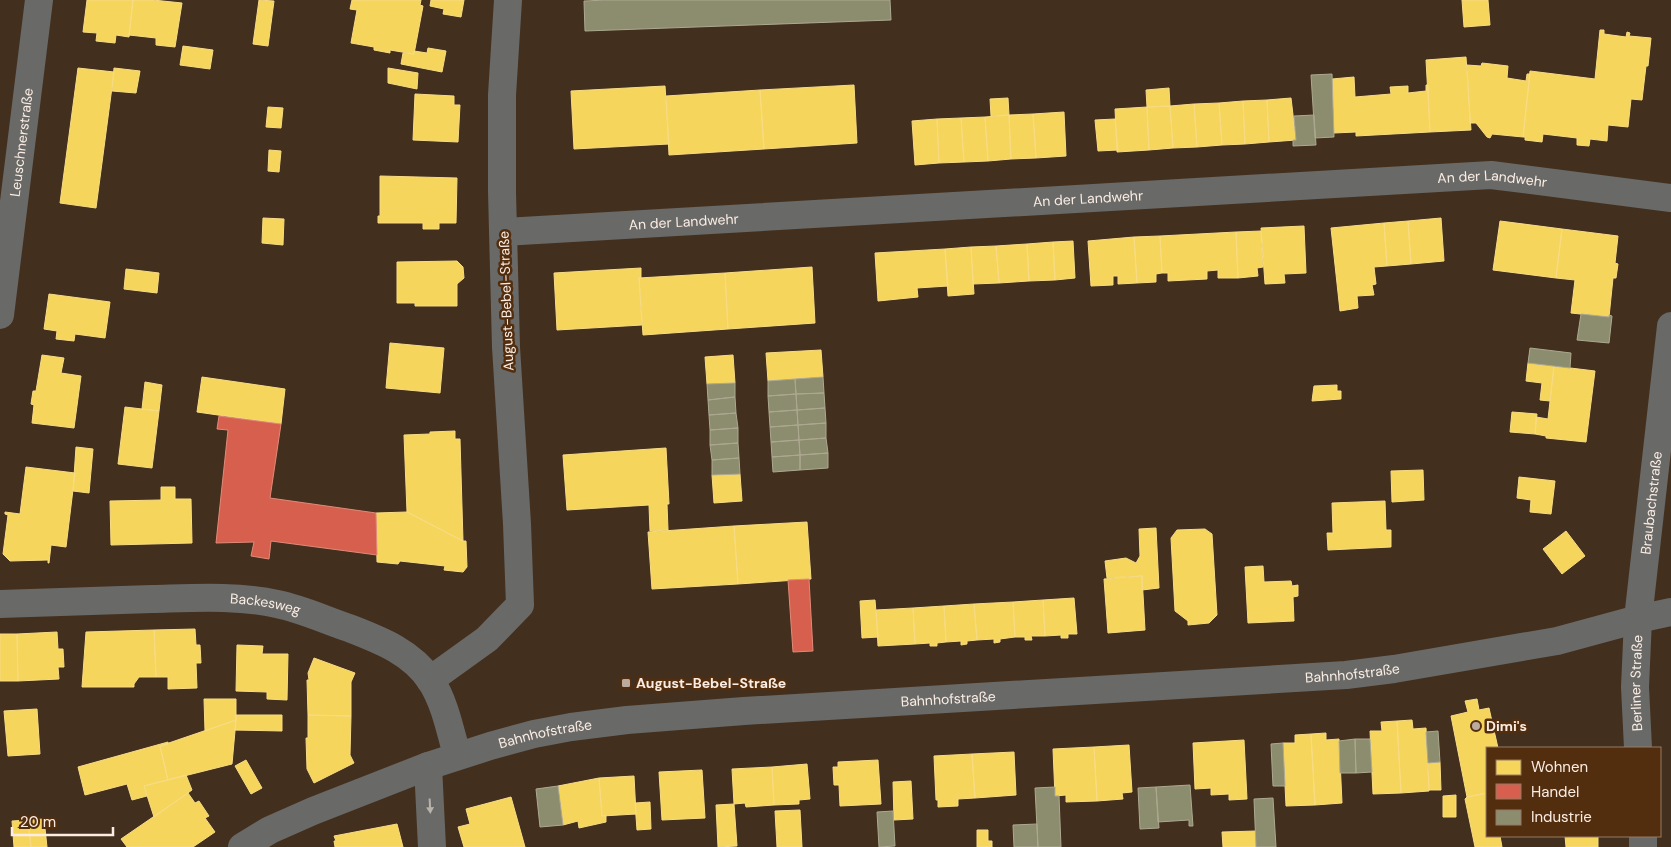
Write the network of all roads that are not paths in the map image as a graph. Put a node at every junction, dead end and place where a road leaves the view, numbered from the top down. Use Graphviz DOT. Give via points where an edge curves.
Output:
graph roads {
  1 [pos="39,0"];
  2 [pos="508,0"];
  3 [pos="9,173"];
  4 [pos="1671,198"];
  5 [pos="504,232"];
  6 [pos="0,315"];
  7 [pos="1671,326"];
  8 [pos="0,604"];
  9 [pos="1671,612"];
  10 [pos="1638,619"];
  11 [pos="430,680"];
  12 [pos="1638,747"];
  13 [pos="458,755"];
  14 [pos="428,766"];
  15 [pos="242,847"];
  16 [pos="432,847"];
  1 -- 3 [label="street, Leuschnerstraße"];
  2 -- 5 [label="street, August-Bebel-Straße" via="502,95"];
  3 -- 6 [label="street, Leuschnerstraße"];
  4 -- 5 [label="street, An der Landwehr" via="1491,175"];
  5 -- 11 [label="street, August-Bebel-Straße" via="506,347 520,605 487,640"];
  7 -- 10 [label="street, Braubachstraße"];
  8 -- 11 [label="street, Backesweg" via="203,598 264,602 302,611 376,638 400,650"];
  9 -- 10 [label="street, Bahnhofstraße"];
  10 -- 12 [label="street, Berliner Straße" via="1635,687"];
  10 -- 13 [label="street, Bahnhofstraße" via="1557,641 1346,676 626,720 570,726"];
  11 -- 13 [label="street, Backesweg" via="443,707"];
  13 -- 14 [label="street, Bahnhofstraße"];
  14 -- 15 [label="street, Bahnhofstraße" via="313,810"];
  14 -- 16 [label="street, one-way"];
}
